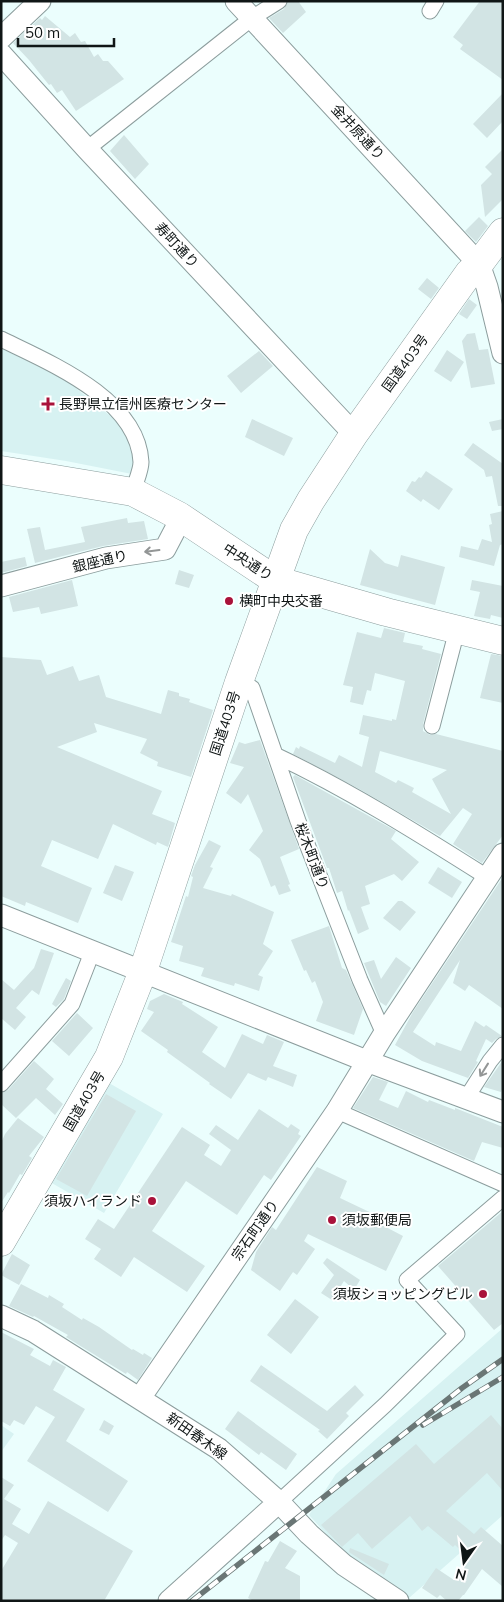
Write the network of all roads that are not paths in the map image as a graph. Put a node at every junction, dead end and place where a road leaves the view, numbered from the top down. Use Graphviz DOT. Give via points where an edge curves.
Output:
graph roads {
  1 [pos="40,1"];
  2 [pos="236,1"];
  3 [pos="279,1"];
  4 [pos="252,18"];
  5 [pos="1,38"];
  6 [pos="1,54"];
  7 [pos="88,149"];
  8 [pos="503,232"];
  9 [pos="479,264"];
  10 [pos="1,339"];
  11 [pos="503,353"];
  12 [pos="354,434"];
  13 [pos="1,470"];
  14 [pos="132,492"];
  15 [pos="179,516"];
  16 [pos="275,580"];
  17 [pos="1,586"];
  18 [pos="457,630"];
  19 [pos="503,642"];
  20 [pos="239,682"];
  21 [pos="432,726"];
  22 [pos="275,755"];
  23 [pos="503,854"];
  24 [pos="487,877"];
  25 [pos="1,915"];
  26 [pos="93,950"];
  27 [pos="144,971"];
  28 [pos="384,1034"];
  29 [pos="503,1045"];
  30 [pos="369,1062"];
  31 [pos="1,1084"];
  32 [pos="467,1098"];
  33 [pos="337,1111"];
  34 [pos="503,1112"];
  35 [pos="503,1184"];
  36 [pos="503,1198"];
  37 [pos="1,1242"];
  38 [pos="1,1316"];
  39 [pos="140,1398"];
  40 [pos="279,1502"];
  41 [pos="169,1601"];
  42 [pos="398,1601"];
  1 -- 5 [label="street"];
  2 -- 4 [label="street, 金井原通り"];
  3 -- 4 [label="street"];
  4 -- 7 [label="street"];
  4 -- 9 [label="street, 金井原通り"];
  6 -- 7 [label="street, 寿町通り"];
  7 -- 12 [label="street, 寿町通り"];
  8 -- 9 [label="highway, 国道403号"];
  9 -- 11 [label="street"];
  9 -- 12 [label="highway, 国道403号" via="469,273"];
  10 -- 14 [label="street" via="75,376 120,413 135,438 141,464"];
  12 -- 16 [label="highway, 国道403号" via="294,530"];
  13 -- 14 [label="highway, 中央通り"];
  14 -- 15 [label="highway, 中央通り"];
  15 -- 16 [label="highway, 中央通り"];
  15 -- 17 [label="street, 銀座通り, one-way" via="165,549 106,558"];
  16 -- 18 [label="highway, 中央通り"];
  16 -- 20 [label="highway, 国道403号"];
  18 -- 19 [label="highway, 中央通り"];
  18 -- 21 [label="street"];
  20 -- 22 [label="street, 桜木町通り" via="252,688"];
  20 -- 27 [label="highway, 国道403号"];
  22 -- 24 [label="street" via="382,812"];
  22 -- 28 [label="street, 桜木町通り" via="360,980"];
  23 -- 24 [label="street"];
  24 -- 28 [label="street"];
  25 -- 26 [label="street"];
  26 -- 27 [label="street"];
  26 -- 31 [label="street" via="72,1004"];
  27 -- 30 [label="street"];
  27 -- 37 [label="highway, 国道403号" via="109,1057"];
  28 -- 30 [label="street, 宗石町通り"];
  29 -- 32 [label="street, one-way"];
  30 -- 32 [label="street"];
  30 -- 33 [label="street, 宗石町通り"];
  32 -- 34 [label="street"];
  33 -- 35 [label="street"];
  33 -- 39 [label="street, 宗石町通り"];
  36 -- 40 [label="street" via="407,1280 457,1334"];
  38 -- 39 [label="street, 新田春木線" via="33,1331"];
  39 -- 40 [label="street, 新田春木線" via="219,1449"];
  40 -- 41 [label="street"];
  40 -- 42 [label="street, 新田春木線" via="344,1566"];
}
